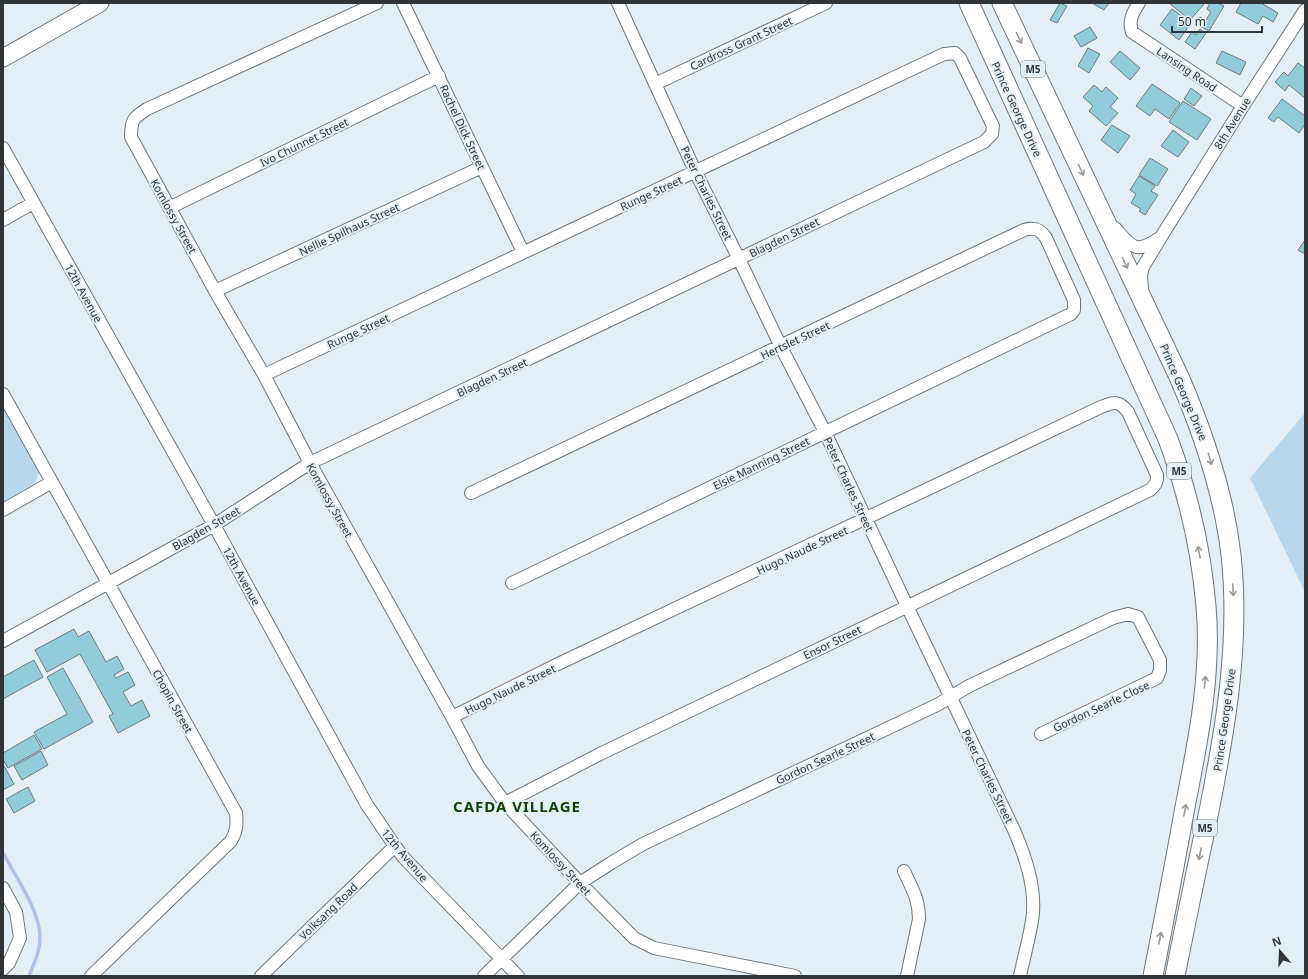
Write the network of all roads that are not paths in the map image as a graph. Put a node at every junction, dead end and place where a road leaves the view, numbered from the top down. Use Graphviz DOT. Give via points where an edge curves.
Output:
graph roads {
  1 [pos="100,3"];
  2 [pos="377,3"];
  3 [pos="403,3"];
  4 [pos="618,3"];
  5 [pos="826,3"];
  6 [pos="968,3"];
  7 [pos="1002,3"];
  8 [pos="1139,3"];
  9 [pos="1305,10"];
  10 [pos="3,58"];
  11 [pos="439,76"];
  12 [pos="655,84"];
  13 [pos="1243,106"];
  14 [pos="992,134"];
  15 [pos="3,148"];
  16 [pos="482,167"];
  17 [pos="696,173"];
  18 [pos="33,203"];
  19 [pos="169,208"];
  20 [pos="1102,215"];
  21 [pos="3,220"];
  22 [pos="1161,237"];
  23 [pos="523,252"];
  24 [pos="739,259"];
  25 [pos="215,291"];
  26 [pos="1145,305"];
  27 [pos="1074,310"];
  28 [pos="781,347"];
  29 [pos="264,376"];
  30 [pos="3,394"];
  31 [pos="825,432"];
  32 [pos="310,463"];
  33 [pos="1157,480"];
  34 [pos="52,482"];
  35 [pos="471,493"];
  36 [pos="3,510"];
  37 [pos="866,520"];
  38 [pos="214,524"];
  39 [pos="512,583"];
  40 [pos="107,584"];
  41 [pos="906,606"];
  42 [pos="3,641"];
  43 [pos="1158,675"];
  44 [pos="950,697"];
  45 [pos="452,717"];
  46 [pos="1041,734"];
  47 [pos="505,803"];
  48 [pos="394,846"];
  49 [pos="904,872"];
  50 [pos="580,883"];
  51 [pos="3,888"];
  52 [pos="502,959"];
  53 [pos="3,969"];
  54 [pos="91,976"];
  55 [pos="262,976"];
  56 [pos="484,976"];
  57 [pos="518,976"];
  58 [pos="795,976"];
  59 [pos="907,976"];
  60 [pos="1020,976"];
  61 [pos="1153,976"];
  62 [pos="1175,976"];
  1 -- 10 [label="main road"];
  2 -- 19 [label="street, Komlossy Street" via="136,116 131,126 131,136"];
  3 -- 11 [label="street, Rachel Dick Street"];
  4 -- 12 [label="street, Peter Charles Street"];
  5 -- 12 [label="street, Cardross Grant Street"];
  61 -- 6 [label="main road, Prince George Drive / M5, one-way" via="1201,721 1206,675 1206,607 1200,558 1189,503 1168,438"];
  7 -- 20 [label="main road, Prince George Drive / M5, one-way"];
  8 -- 13 [label="street, Lansing Road" via="1132,16 1132,32"];
  9 -- 13 [label="street, 8th Avenue"];
  11 -- 16 [label="street, Rachel Dick Street"];
  11 -- 19 [label="street, Ivo Chunnet Street"];
  12 -- 17 [label="street, Peter Charles Street"];
  13 -- 22 [label="street, 8th Avenue"];
  14 -- 17 [label="street, Runge Street" via="993,126 989,116 960,58 950,52"];
  14 -- 24 [label="street, Blagden Street" via="984,142"];
  15 -- 18 [label="street, 12th Avenue"];
  16 -- 23 [label="street, Rachel Dick Street"];
  16 -- 25 [label="street, Nellie Spilhaus Street"];
  17 -- 23 [label="street, Runge Street"];
  17 -- 24 [label="street, Peter Charles Street"];
  18 -- 21 [label="street"];
  18 -- 38 [label="street, 12th Avenue"];
  19 -- 25 [label="street, Komlossy Street"];
  20 -- 22 [label="street" via="1125,241 1133,246 1146,246"];
  20 -- 26 [label="main road, Prince George Drive / M5, one-way"];
  22 -- 26 [label="street, 8th Avenue" via="1141,275"];
  23 -- 29 [label="street, Runge Street"];
  24 -- 28 [label="street, Peter Charles Street"];
  24 -- 32 [label="street, Blagden Street"];
  25 -- 29 [label="street, Komlossy Street"];
  26 -- 62 [label="main road, Prince George Drive / M5, one-way" via="1180,379 1206,443 1220,496 1231,555 1234,608 1226,724"];
  27 -- 28 [label="street, Hertslet Street" via="1074,300 1046,238 1042,232 1030,228"];
  27 -- 31 [label="street, Elsie Manning Street" via="1066,317"];
  28 -- 31 [label="street, Peter Charles Street"];
  28 -- 35 [label="street, Hertslet Street"];
  29 -- 32 [label="street, Komlossy Street"];
  30 -- 34 [label="street, Chopin Street"];
  31 -- 37 [label="street, Peter Charles Street"];
  31 -- 39 [label="street, Elsie Manning Street"];
  32 -- 38 [label="street, Blagden Street"];
  32 -- 45 [label="street, Komlossy Street"];
  33 -- 37 [label="street, Hugo Naude Street" via="1135,425 1124,407 1116,403"];
  33 -- 41 [label="street, Ensor Street" via="1150,490"];
  34 -- 36 [label="street"];
  34 -- 40 [label="street, Chopin Street"];
  37 -- 41 [label="street, Peter Charles Street"];
  37 -- 45 [label="street, Hugo Naude Street" via="558,664"];
  38 -- 40 [label="street, Blagden Street"];
  38 -- 48 [label="street, 12th Avenue" via="367,806"];
  40 -- 42 [label="street, Blagden Street"];
  40 -- 54 [label="street, Chopin Street" via="233,807 237,826 233,837 221,852"];
  41 -- 44 [label="street, Peter Charles Street"];
  41 -- 47 [label="street, Ensor Street" via="600,754"];
  43 -- 44 [label="street, Gordon Searle Street" via="1160,660 1142,622 1138,617 1128,614 1108,620"];
  43 -- 46 [label="street, Gordon Searle Close" via="1153,681"];
  44 -- 50 [label="street, Gordon Searle Street" via="643,844"];
  44 -- 60 [label="street, Peter Charles Street" via="1026,859 1032,883 1033,914"];
  45 -- 47 [label="street, Komlossy Street" via="478,766"];
  47 -- 50 [label="street, Komlossy Street"];
  48 -- 52 [label="street, 12th Avenue"];
  48 -- 55 [label="street, Volksang Road"];
  49 -- 59 [label="street" via="918,901 919,910"];
  50 -- 52 [label="street, Gordon Searle Street"];
  50 -- 58 [label="street, Komlossy Street" via="634,938 654,948"];
  51 -- 53 [label="street" via="16,912 20,938 9,963"];
  52 -- 56 [label="street, Gordon Searle Street"];
  52 -- 57 [label="street, 12th Avenue"];
}
